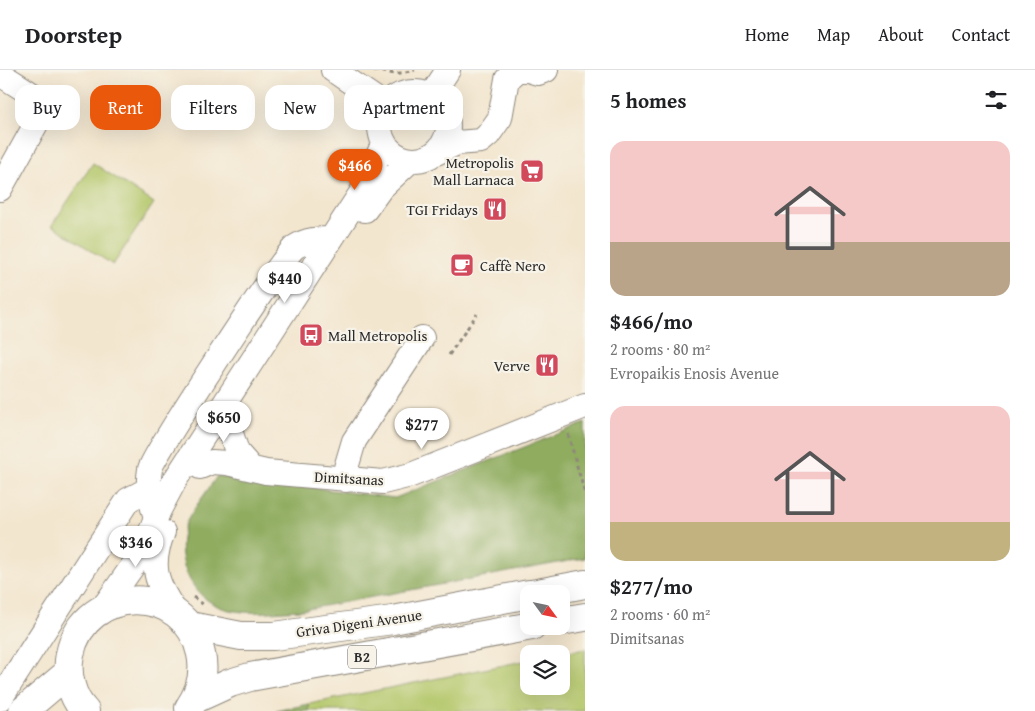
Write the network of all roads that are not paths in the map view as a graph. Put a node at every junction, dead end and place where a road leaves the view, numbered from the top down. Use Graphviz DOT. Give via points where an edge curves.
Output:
graph roads {
  1 [pos="333,70"];
  2 [pos="448,70"];
  3 [pos="527,70"];
  4 [pos="546,70"];
  5 [pos="0,74"];
  6 [pos="355,85"];
  7 [pos="438,85"];
  8 [pos="496,124"];
  9 [pos="463,129"];
  10 [pos="380,130"];
  11 [pos="446,130"];
  12 [pos="384,142"];
  13 [pos="434,154"];
  14 [pos="411,160"];
  15 [pos="0,189"];
  16 [pos="332,239"];
  17 [pos="422,338"];
  18 [pos="585,406"];
  19 [pos="228,424"];
  20 [pos="200,467"];
  21 [pos="250,467"];
  22 [pos="346,480"];
  23 [pos="149,489"];
  24 [pos="156,517"];
  25 [pos="585,584"];
  26 [pos="570,587"];
  27 [pos="520,596"];
  28 [pos="103,608"];
  29 [pos="191,610"];
  30 [pos="585,617"];
  31 [pos="570,620"];
  32 [pos="520,628"];
  33 [pos="68,673"];
  34 [pos="0,699"];
  35 [pos="190,705"];
  36 [pos="23,711"];
  37 [pos="85,711"];
  1 -- 6 [label="street"];
  2 -- 7 [label="street"];
  3 -- 4 [label="street" via="538,73"];
  3 -- 8 [label="street" via="517,70 507,80"];
  5 -- 15 [label="street" via="47,104"];
  8 -- 9 [label="street" via="475,132"];
  8 -- 13 [label="street" via="481,141 457,143"];
  10 -- 12 [label="street"];
  11 -- 13 [label="street" via="442,145"];
  12 -- 14 [label="street" via="399,157"];
  12 -- 16 [label="street" via="363,190"];
  13 -- 14 [label="street"];
  14 -- 19 [label="street" via="381,188 367,208 335,263"];
  16 -- 23 [label="street" via="314,239 294,248 150,467"];
  16 -- 24 [label="street" via="175,480"];
  17 -- 22 [label="street" via="354,441"];
  18 -- 22 [label="street, Dimitsanas" via="411,475 383,482"];
  19 -- 20 [label="street"];
  19 -- 21 [label="street" via="237,452"];
  20 -- 21 [label="street, Dimitsanas" via="212,462"];
  20 -- 29 [label="street" via="169,516 156,548 155,560 159,584"];
  21 -- 22 [label="street, Dimitsanas" via="266,472"];
  23 -- 24 [label="street" via="148,497"];
  23 -- 34 [label="street" via="128,500"];
  24 -- 28 [label="street" via="142,553"];
  25 -- 26 [label="highway, Griva Digeni Avenue / B2"];
  27 -- 29 [label="highway, Griva Digeni Avenue / B2" via="393,620 274,636 241,636"];
  28 -- 29 [label="highway, Griva Digeni Avenue / B2" via="121,601 140,600"];
  28 -- 33 [label="highway, Griva Digeni Avenue / B2" via="76,635 68,660"];
  29 -- 35 [label="highway, B2" via="203,662 202,681"];
  30 -- 31 [label="highway"];
  32 -- 35 [label="highway, B2" via="250,677 230,682"];
  33 -- 36 [label="highway"];
  33 -- 37 [label="highway, Griva Digeni Avenue / B2" via="72,691"];
}
